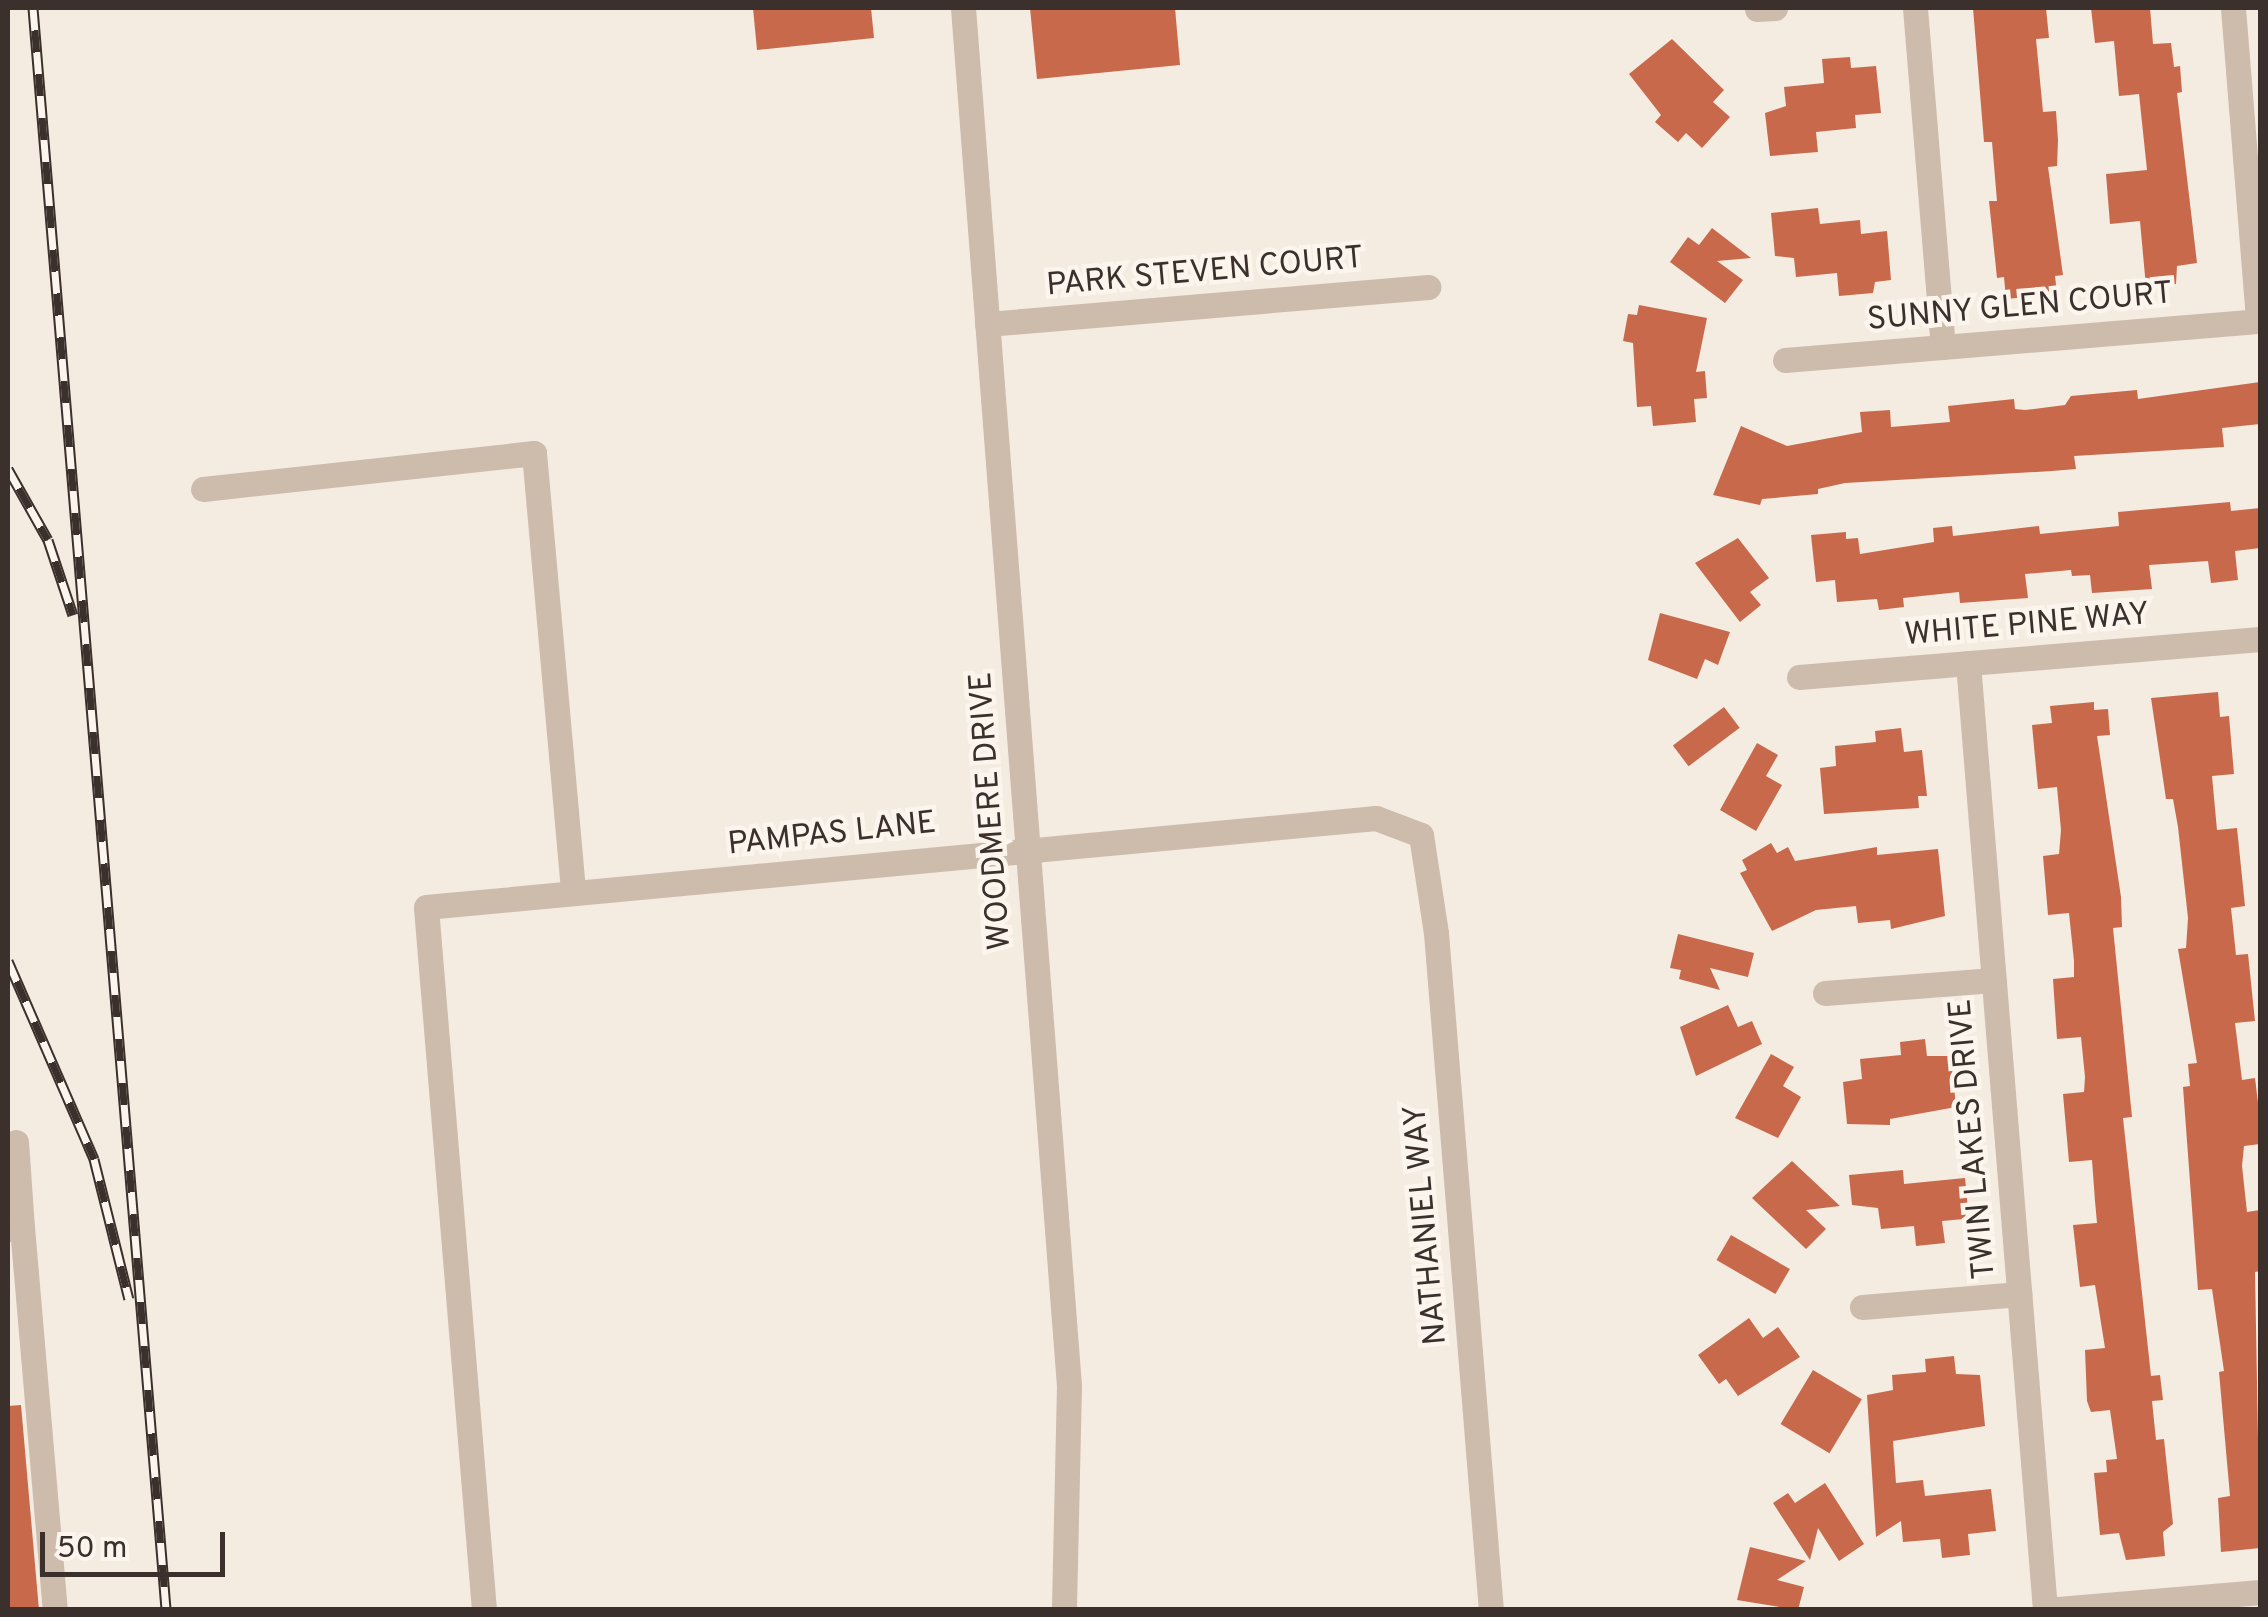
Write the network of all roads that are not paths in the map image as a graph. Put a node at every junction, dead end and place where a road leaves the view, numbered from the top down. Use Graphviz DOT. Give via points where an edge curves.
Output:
graph roads {
  1 [pos="962,8"];
  2 [pos="1915,8"];
  3 [pos="2232,8"];
  4 [pos="1428,287"];
  5 [pos="2259,321"];
  6 [pos="988,324"];
  7 [pos="1943,347"];
  8 [pos="1785,360"];
  9 [pos="204,489"];
  10 [pos="2260,639"];
  11 [pos="1968,663"];
  12 [pos="1799,677"];
  13 [pos="1422,835"];
  14 [pos="1028,848"];
  15 [pos="574,892"];
  16 [pos="1994,980"];
  17 [pos="1825,994"];
  18 [pos="16,1142"];
  19 [pos="15,1228"];
  20 [pos="2019,1294"];
  21 [pos="1862,1307"];
  22 [pos="2260,1592"];
  23 [pos="55,1610"];
  24 [pos="484,1610"];
  25 [pos="1064,1610"];
  26 [pos="1490,1610"];
  27 [pos="2046,1610"];
  1 -- 6 [label="street, WOODMERE DRIVE"];
  2 -- 7 [label="street"];
  3 -- 5 [label="street"];
  4 -- 6 [label="street, PARK STEVEN COURT"];
  5 -- 7 [label="street, SUNNY GLEN COURT"];
  6 -- 14 [label="street, WOODMERE DRIVE"];
  7 -- 8 [label="street, SUNNY GLEN COURT"];
  9 -- 15 [label="street" via="534,453"];
  10 -- 11 [label="street, WHITE PINE WAY"];
  11 -- 12 [label="street, WHITE PINE WAY"];
  11 -- 16 [label="street, TWIN LAKES DRIVE"];
  13 -- 14 [label="street, PAMPAS LANE" via="1376,818"];
  13 -- 26 [label="street, NATHANIEL WAY" via="1436,933"];
  14 -- 15 [label="street, PAMPAS LANE"];
  14 -- 25 [label="street, WOODMERE DRIVE" via="1069,1386"];
  15 -- 24 [label="street, PAMPAS LANE" via="426,906"];
  16 -- 17 [label="street"];
  16 -- 20 [label="street, TWIN LAKES DRIVE"];
  18 -- 19 [label="street"];
  19 -- 23 [label="street"];
  20 -- 21 [label="street"];
  20 -- 27 [label="street, TWIN LAKES DRIVE"];
  22 -- 27 [label="street"];
}
